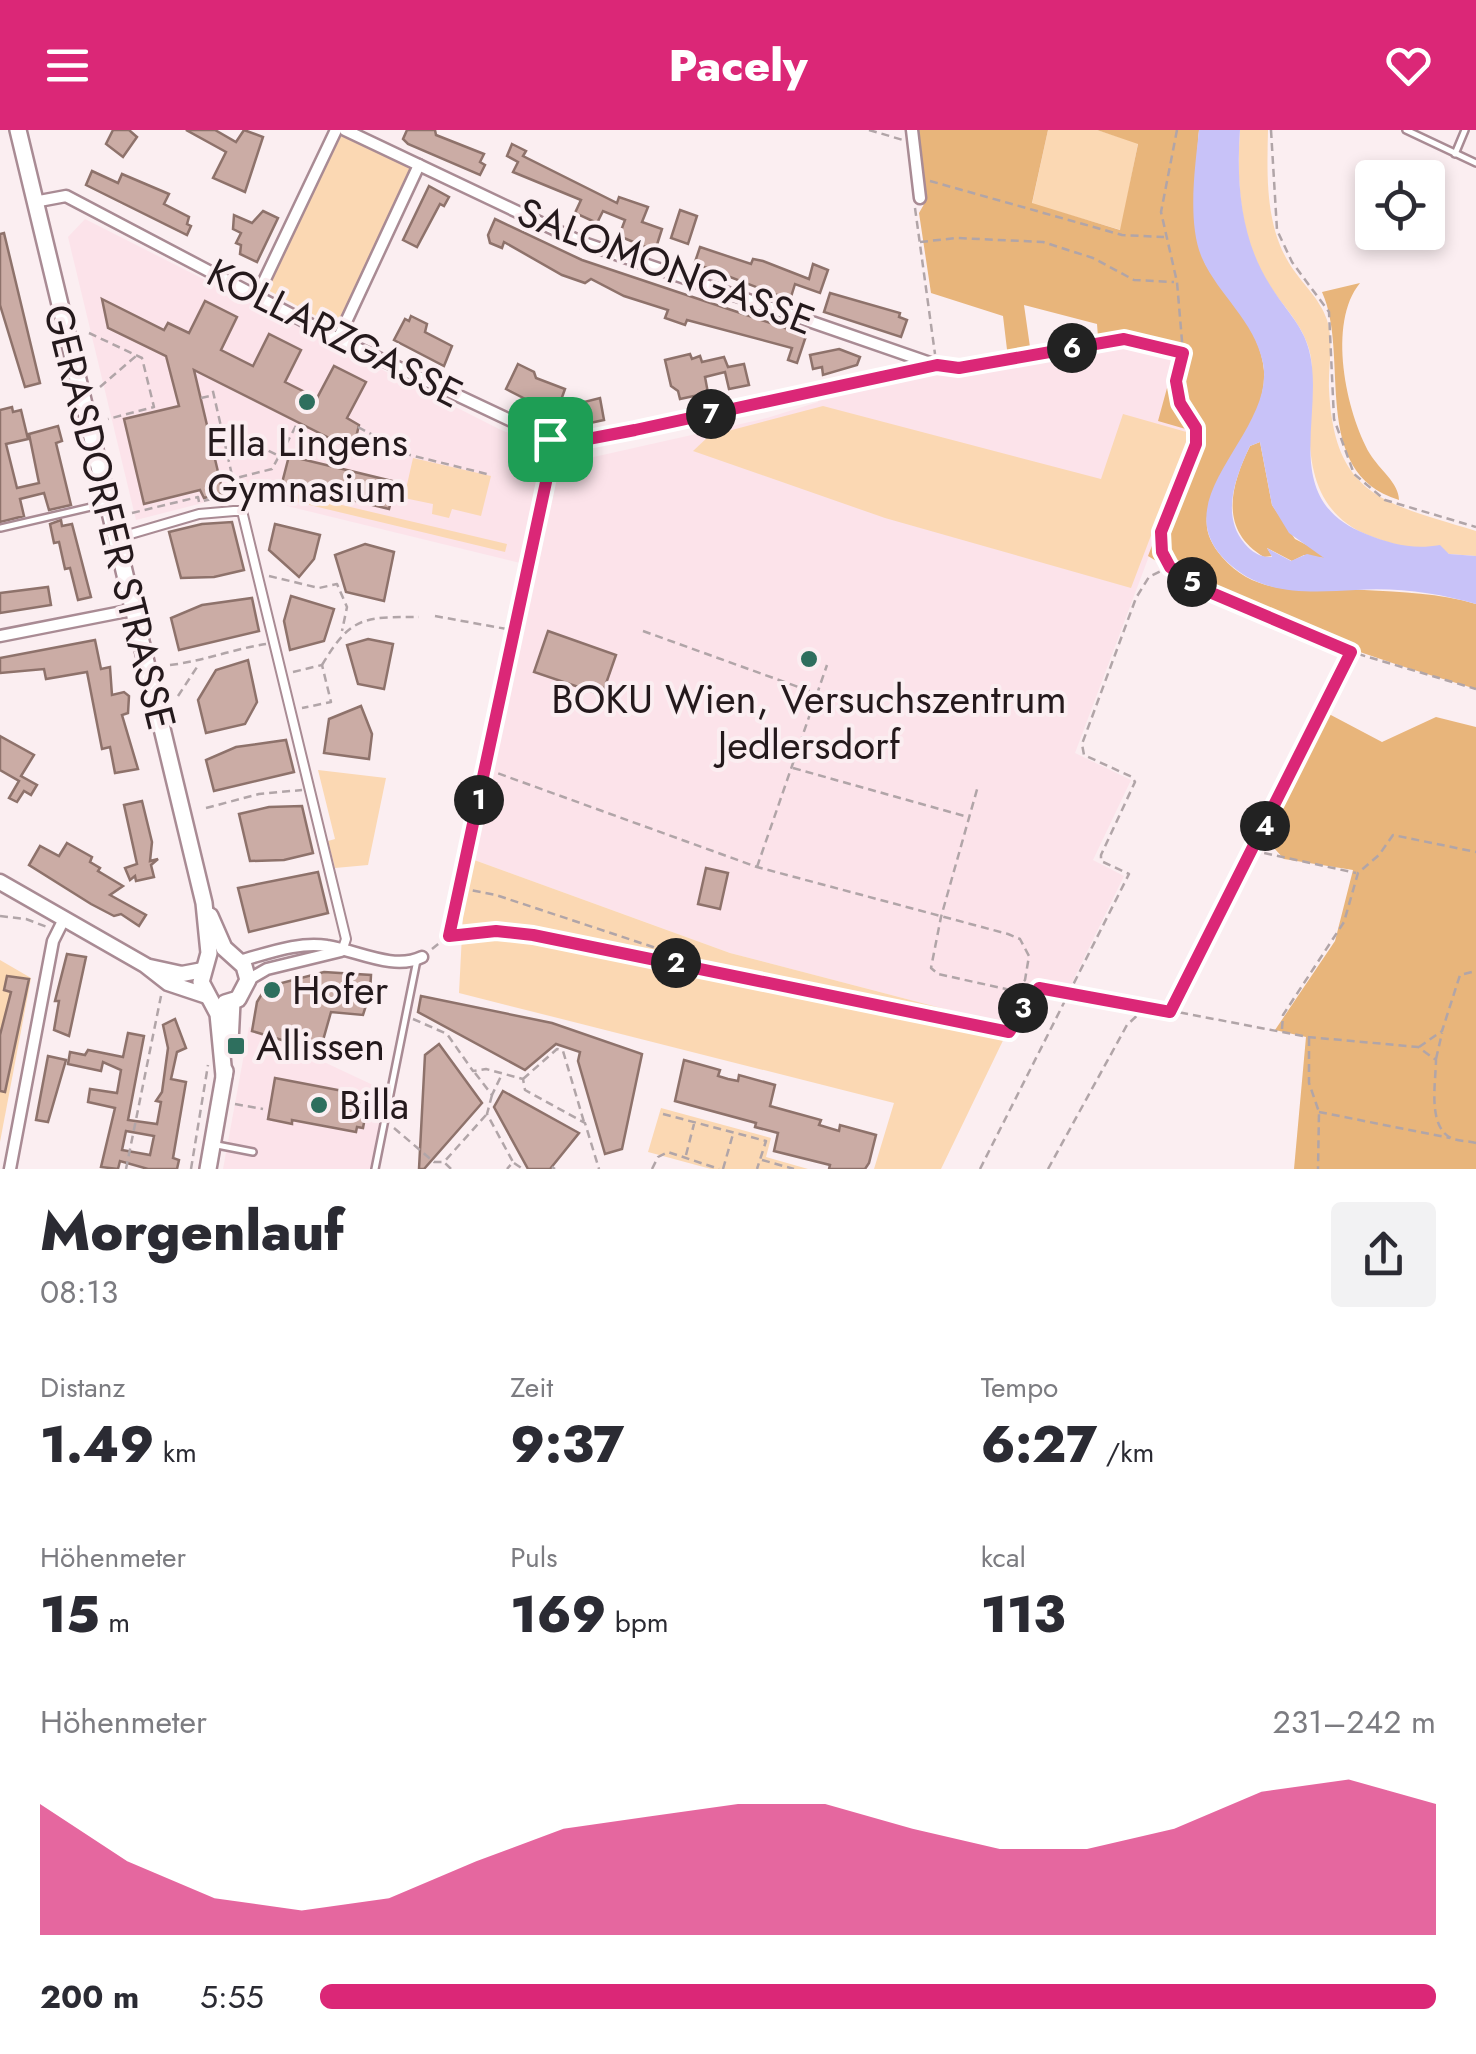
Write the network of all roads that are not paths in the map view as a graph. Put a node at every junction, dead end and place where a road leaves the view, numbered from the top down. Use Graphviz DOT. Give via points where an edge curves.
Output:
graph roads {
  1 [pos="18,130"];
  2 [pos="336,130"];
  3 [pos="346,130"];
  4 [pos="912,130"];
  5 [pos="1406,130"];
  6 [pos="1464,130"];
  7 [pos="1455,154"];
  8 [pos="1476,163"];
  9 [pos="419,165"];
  10 [pos="920,198"];
  11 [pos="34,202"];
  12 [pos="256,296"];
  13 [pos="338,339"];
  14 [pos="937,365"];
  15 [pos="107,503"];
  16 [pos="1,528"];
  17 [pos="116,538"];
  18 [pos="132,610"];
  19 [pos="0,636"];
  20 [pos="0,882"];
  21 [pos="204,903"];
  22 [pos="61,925"];
  23 [pos="342,950"];
  24 [pos="419,959"];
  25 [pos="237,960"];
  26 [pos="145,965"];
  27 [pos="205,967"];
  28 [pos="248,980"];
  29 [pos="209,998"];
  30 [pos="232,1002"];
  31 [pos="224,1076"];
  32 [pos="212,1144"];
  33 [pos="254,1152"];
  34 [pos="10,1169"];
  35 [pos="208,1169"];
  36 [pos="375,1169"];
  1 -- 11 [label="main road, GERASDORFER STRASSE"];
  2 -- 12 [label="street"];
  3 -- 9 [label="street, SALOMONGASSE"];
  4 -- 10 [label="street"];
  5 -- 7 [label="lane"];
  6 -- 7 [label="lane"];
  7 -- 8 [label="lane"];
  9 -- 13 [label="street"];
  9 -- 14 [label="street, SALOMONGASSE" via="582,242"];
  11 -- 12 [label="street, KOLLARZGASSE" via="66,196"];
  11 -- 15 [label="main road, GERASDORFER STRASSE"];
  12 -- 13 [label="street, KOLLARZGASSE"];
  13 -- 14 [label="street, KOLLARZGASSE" via="550,439 588,439"];
  15 -- 16 [label="lane"];
  15 -- 17 [label="main road, GERASDORFER STRASSE"];
  17 -- 18 [label="main road, GERASDORFER STRASSE"];
  17 -- 23 [label="street" via="199,514 242,510 346,939"];
  18 -- 19 [label="street"];
  18 -- 21 [label="main road, GERASDORFER STRASSE"];
  20 -- 22 [label="street"];
  21 -- 25 [label="main road, GERASDORFER STRASSE" via="224,948"];
  21 -- 27 [label="main road, GERASDORFER STRASSE"];
  22 -- 26 [label="street"];
  22 -- 34 [label="street"];
  23 -- 24 [label="street"];
  23 -- 25 [label="street" via="307,945"];
  23 -- 28 [label="street" via="267,968"];
  24 -- 36 [label="lane"];
  25 -- 27 [label="main road" via="220,957"];
  25 -- 28 [label="main road, GERASDORFER STRASSE"];
  26 -- 27 [label="street" via="182,974"];
  26 -- 29 [label="street" via="168,983"];
  27 -- 29 [label="main road, GERASDORFER STRASSE" via="200,982"];
  28 -- 30 [label="main road, GERASDORFER STRASSE"];
  29 -- 30 [label="main road"];
  29 -- 31 [label="main road, GERASDORFER STRASSE" via="218,1014"];
  30 -- 31 [label="main road, GERASDORFER STRASSE"];
  31 -- 32 [label="main road, GERASDORFER STRASSE"];
  32 -- 33 [label="lane"];
  32 -- 35 [label="main road, GERASDORFER STRASSE"];
}
